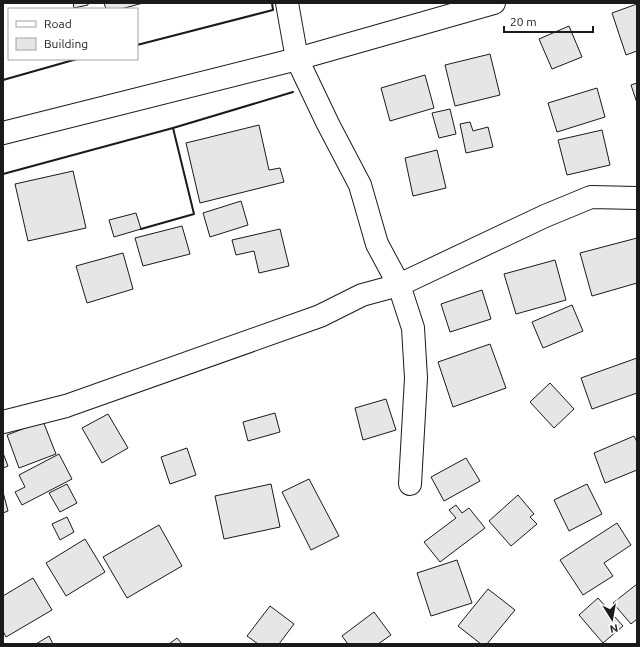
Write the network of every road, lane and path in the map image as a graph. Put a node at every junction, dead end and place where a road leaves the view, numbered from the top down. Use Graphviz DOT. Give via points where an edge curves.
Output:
graph roads {
  1 [pos="287,3"];
  2 [pos="494,3"];
  3 [pos="297,59"];
  4 [pos="3,133"];
  5 [pos="637,198"];
  6 [pos="399,285"];
  7 [pos="3,422"];
  8 [pos="410,484"];
  1 -- 3 [label="street"];
  2 -- 3 [label="street"];
  3 -- 4 [label="street"];
  3 -- 6 [label="street" via="360,185 377,244"];
  5 -- 6 [label="street" via="591,197"];
  6 -- 7 [label="street" via="362,295 320,316 66,406"];
  6 -- 8 [label="street" via="413,328 416,378"];
}
